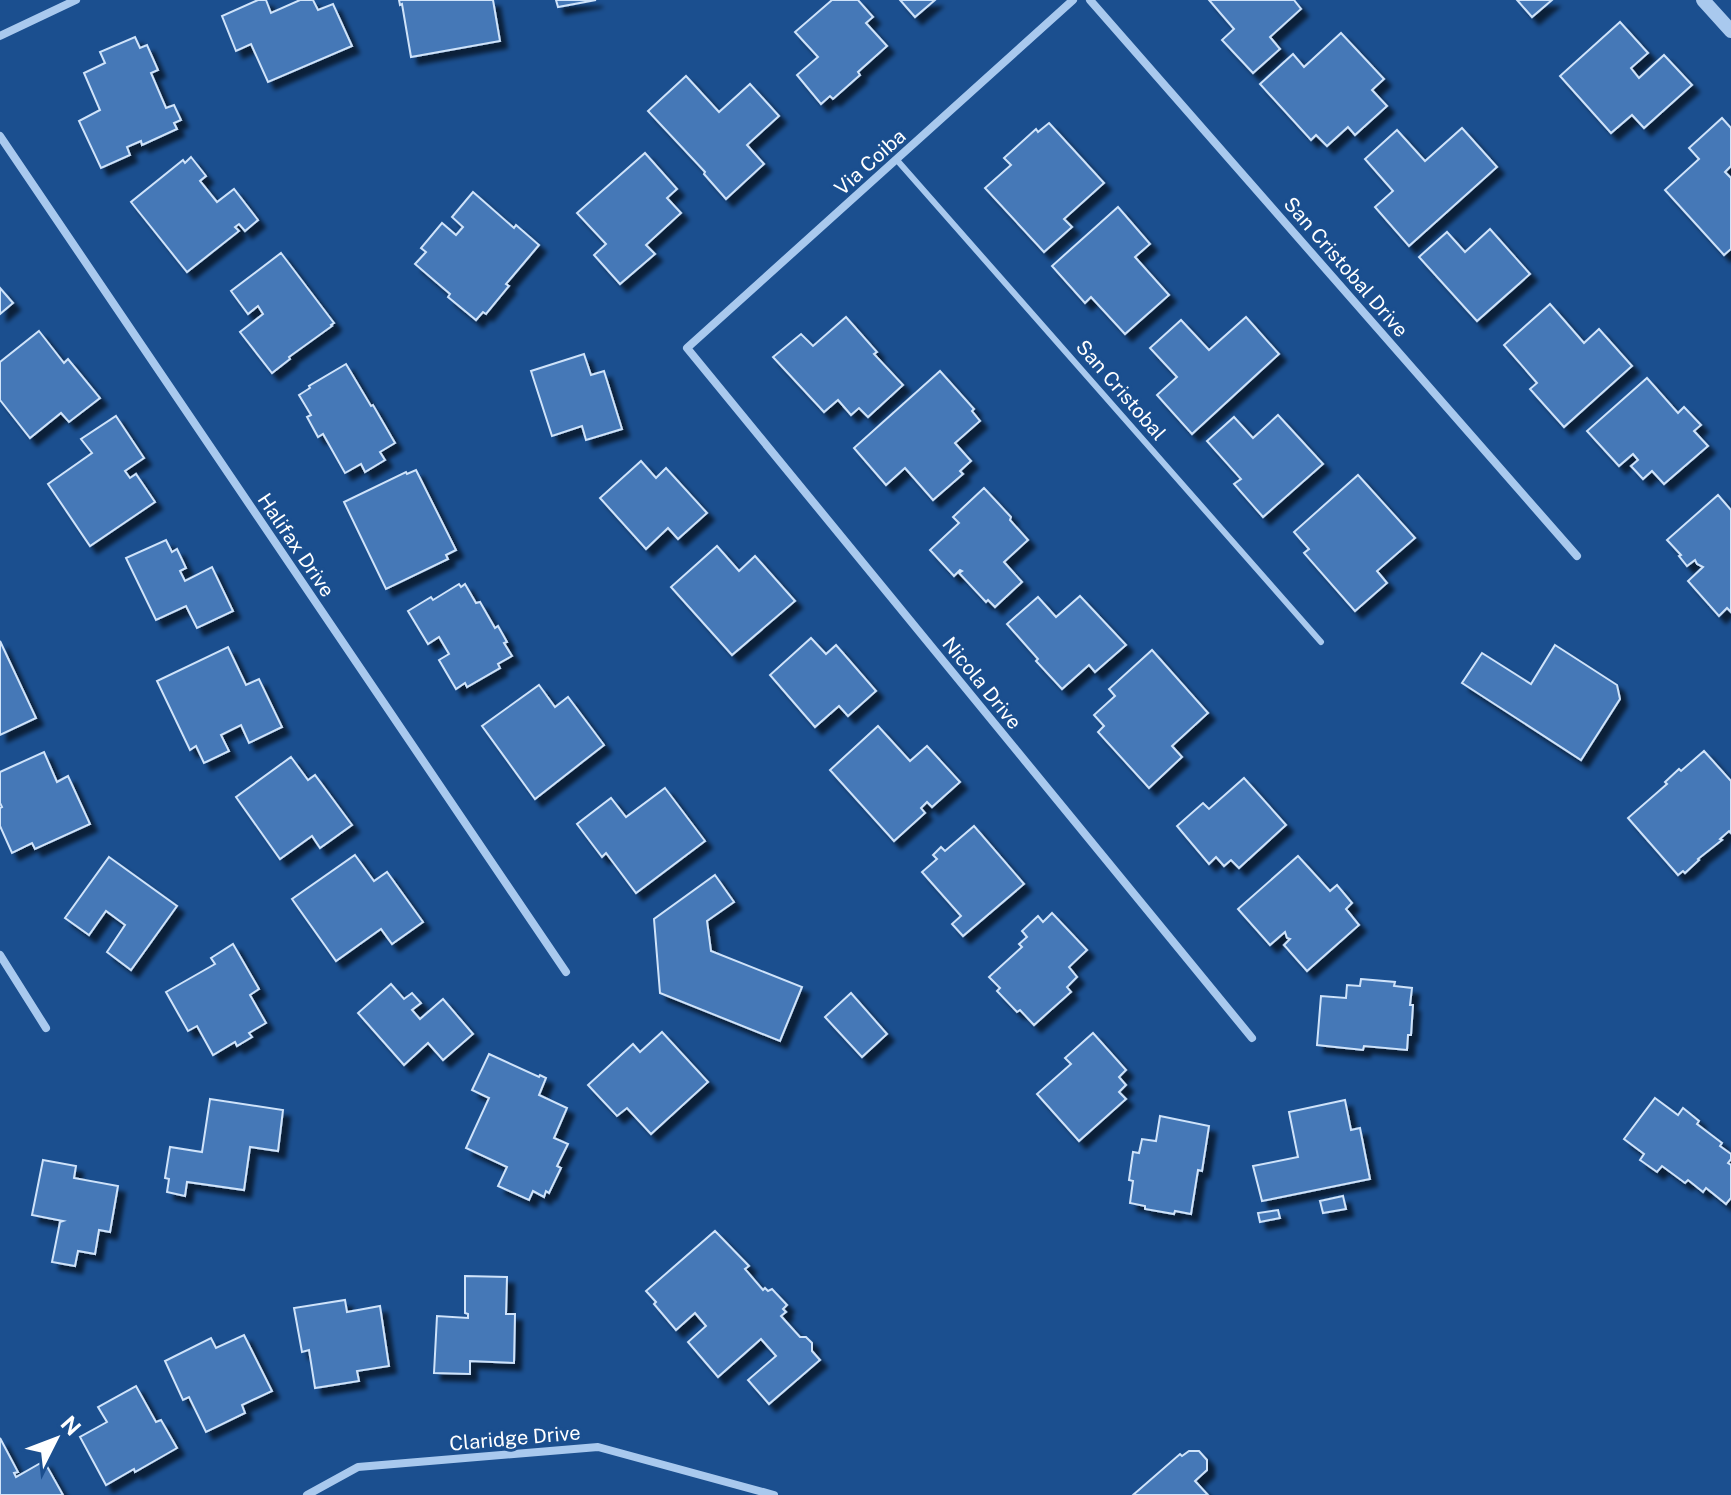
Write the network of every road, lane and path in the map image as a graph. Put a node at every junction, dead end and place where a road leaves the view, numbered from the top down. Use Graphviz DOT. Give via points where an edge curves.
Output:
graph roads {
  1 [pos="76,0"];
  2 [pos="1073,0"];
  3 [pos="1090,0"];
  4 [pos="1703,0"];
  5 [pos="1731,31"];
  6 [pos="0,36"];
  7 [pos="0,136"];
  8 [pos="896,159"];
  9 [pos="687,348"];
  10 [pos="1577,556"];
  11 [pos="1321,642"];
  12 [pos="0,955"];
  13 [pos="566,972"];
  14 [pos="46,1028"];
  15 [pos="1252,1038"];
  16 [pos="307,1495"];
  17 [pos="774,1495"];
  1 -- 6 [label="street"];
  2 -- 8 [label="street, Via Coiba"];
  3 -- 10 [label="street, San Cristobal Drive"];
  4 -- 5 [label="street"];
  7 -- 13 [label="street, Halifax Drive"];
  8 -- 9 [label="street, Via Coiba"];
  8 -- 11 [label="lane, San Cristobal"];
  9 -- 15 [label="street, Nicola Drive"];
  12 -- 14 [label="street"];
  16 -- 17 [label="street, Claridge Drive" via="358,1467 598,1447"];
}
